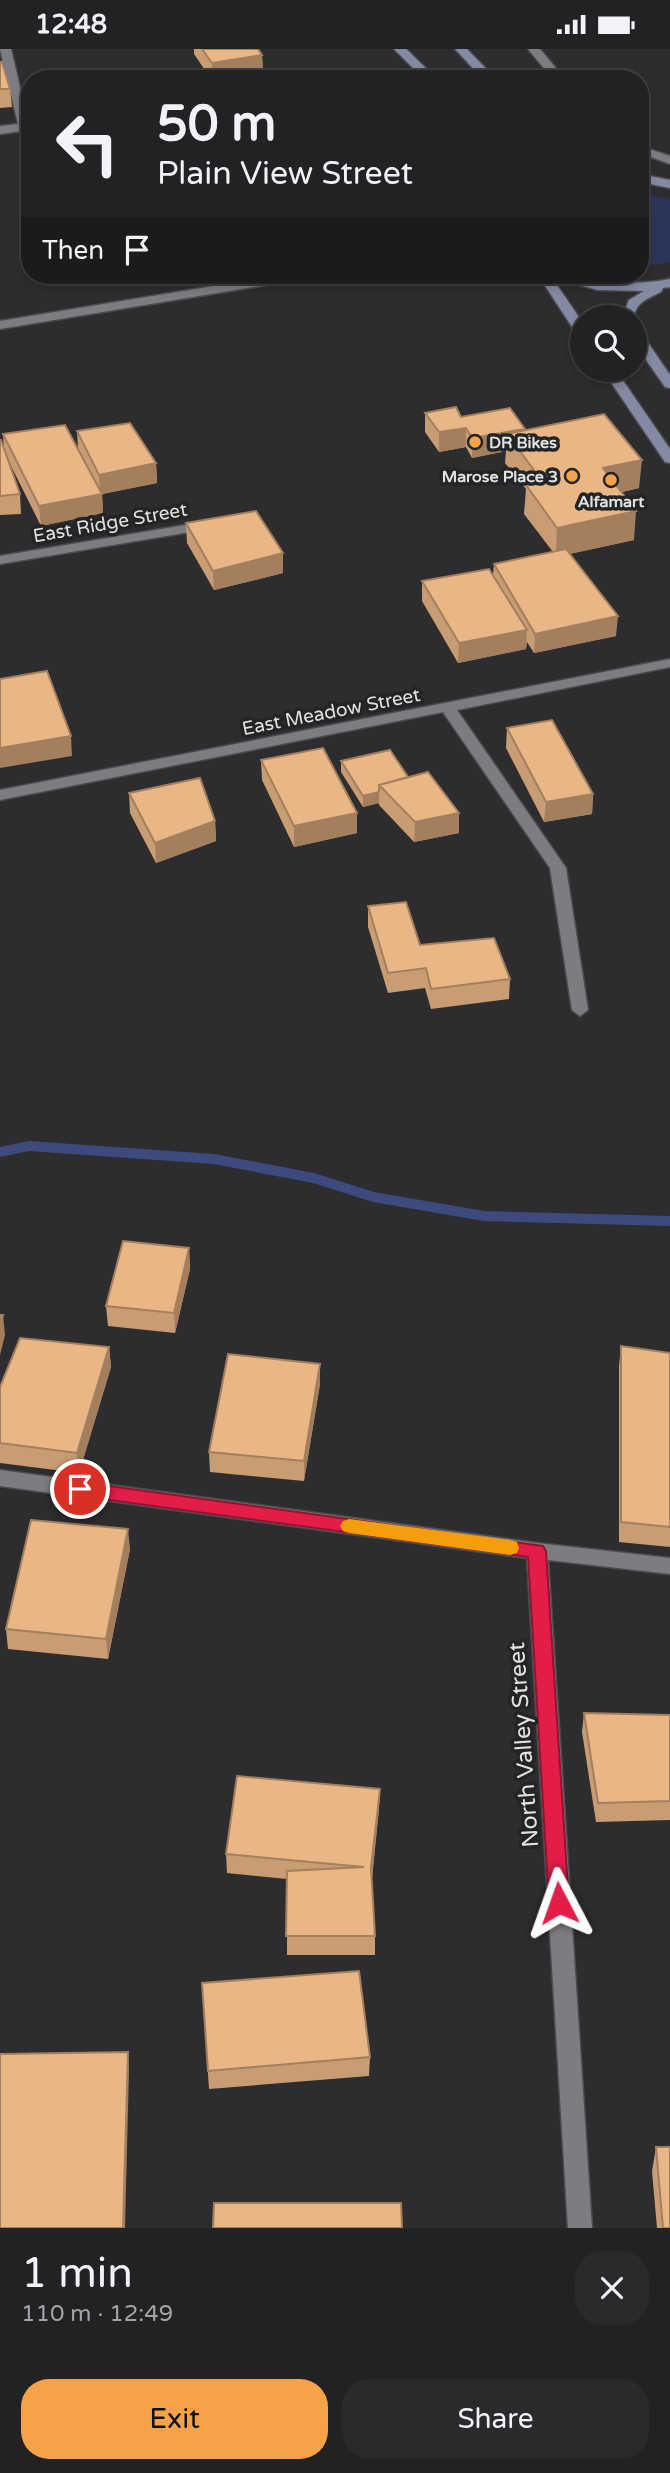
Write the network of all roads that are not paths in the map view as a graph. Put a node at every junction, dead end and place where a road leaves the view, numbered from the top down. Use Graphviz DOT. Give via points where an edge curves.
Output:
graph roads {
  1 [pos="5,49"];
  2 [pos="400,49"];
  3 [pos="461,49"];
  4 [pos="534,49"];
  5 [pos="422,70"];
  6 [pos="481,70"];
  7 [pos="552,70"];
  8 [pos="21,105"];
  9 [pos="21,127"];
  10 [pos="0,131"];
  11 [pos="649,152"];
  12 [pos="670,160"];
  13 [pos="649,180"];
  14 [pos="670,184"];
  15 [pos="247,284"];
  16 [pos="550,284"];
  17 [pos="592,284"];
  18 [pos="669,284"];
  19 [pos="632,305"];
  20 [pos="570,314"];
  21 [pos="0,324"];
  22 [pos="647,351"];
  23 [pos="617,382"];
  24 [pos="670,384"];
  25 [pos="670,459"];
  26 [pos="226,522"];
  27 [pos="0,560"];
  28 [pos="670,663"];
  29 [pos="448,708"];
  30 [pos="0,795"];
  31 [pos="580,1010"];
  32 [pos="0,1478"];
  33 [pos="537,1551"];
  34 [pos="670,1566"];
  35 [pos="580,2228"];
  1 -- 8 [label="street"];
  2 -- 5 [label="main road"];
  3 -- 6 [label="main road"];
  4 -- 7 [label="street"];
  9 -- 10 [label="street"];
  11 -- 12 [label="street"];
  13 -- 14 [label="main road"];
  15 -- 21 [label="street"];
  16 -- 20 [label="main road"];
  17 -- 18 [label="main road"];
  18 -- 19 [label="main road"];
  22 -- 24 [label="main road"];
  23 -- 25 [label="main road"];
  26 -- 27 [label="street, East Ridge Street"];
  28 -- 29 [label="street, East Meadow Street"];
  29 -- 30 [label="street, East Meadow Street"];
  29 -- 31 [label="street" via="558,868"];
  32 -- 33 [label="street"];
  33 -- 34 [label="street"];
  33 -- 35 [label="street, North Valley Street"];
}
